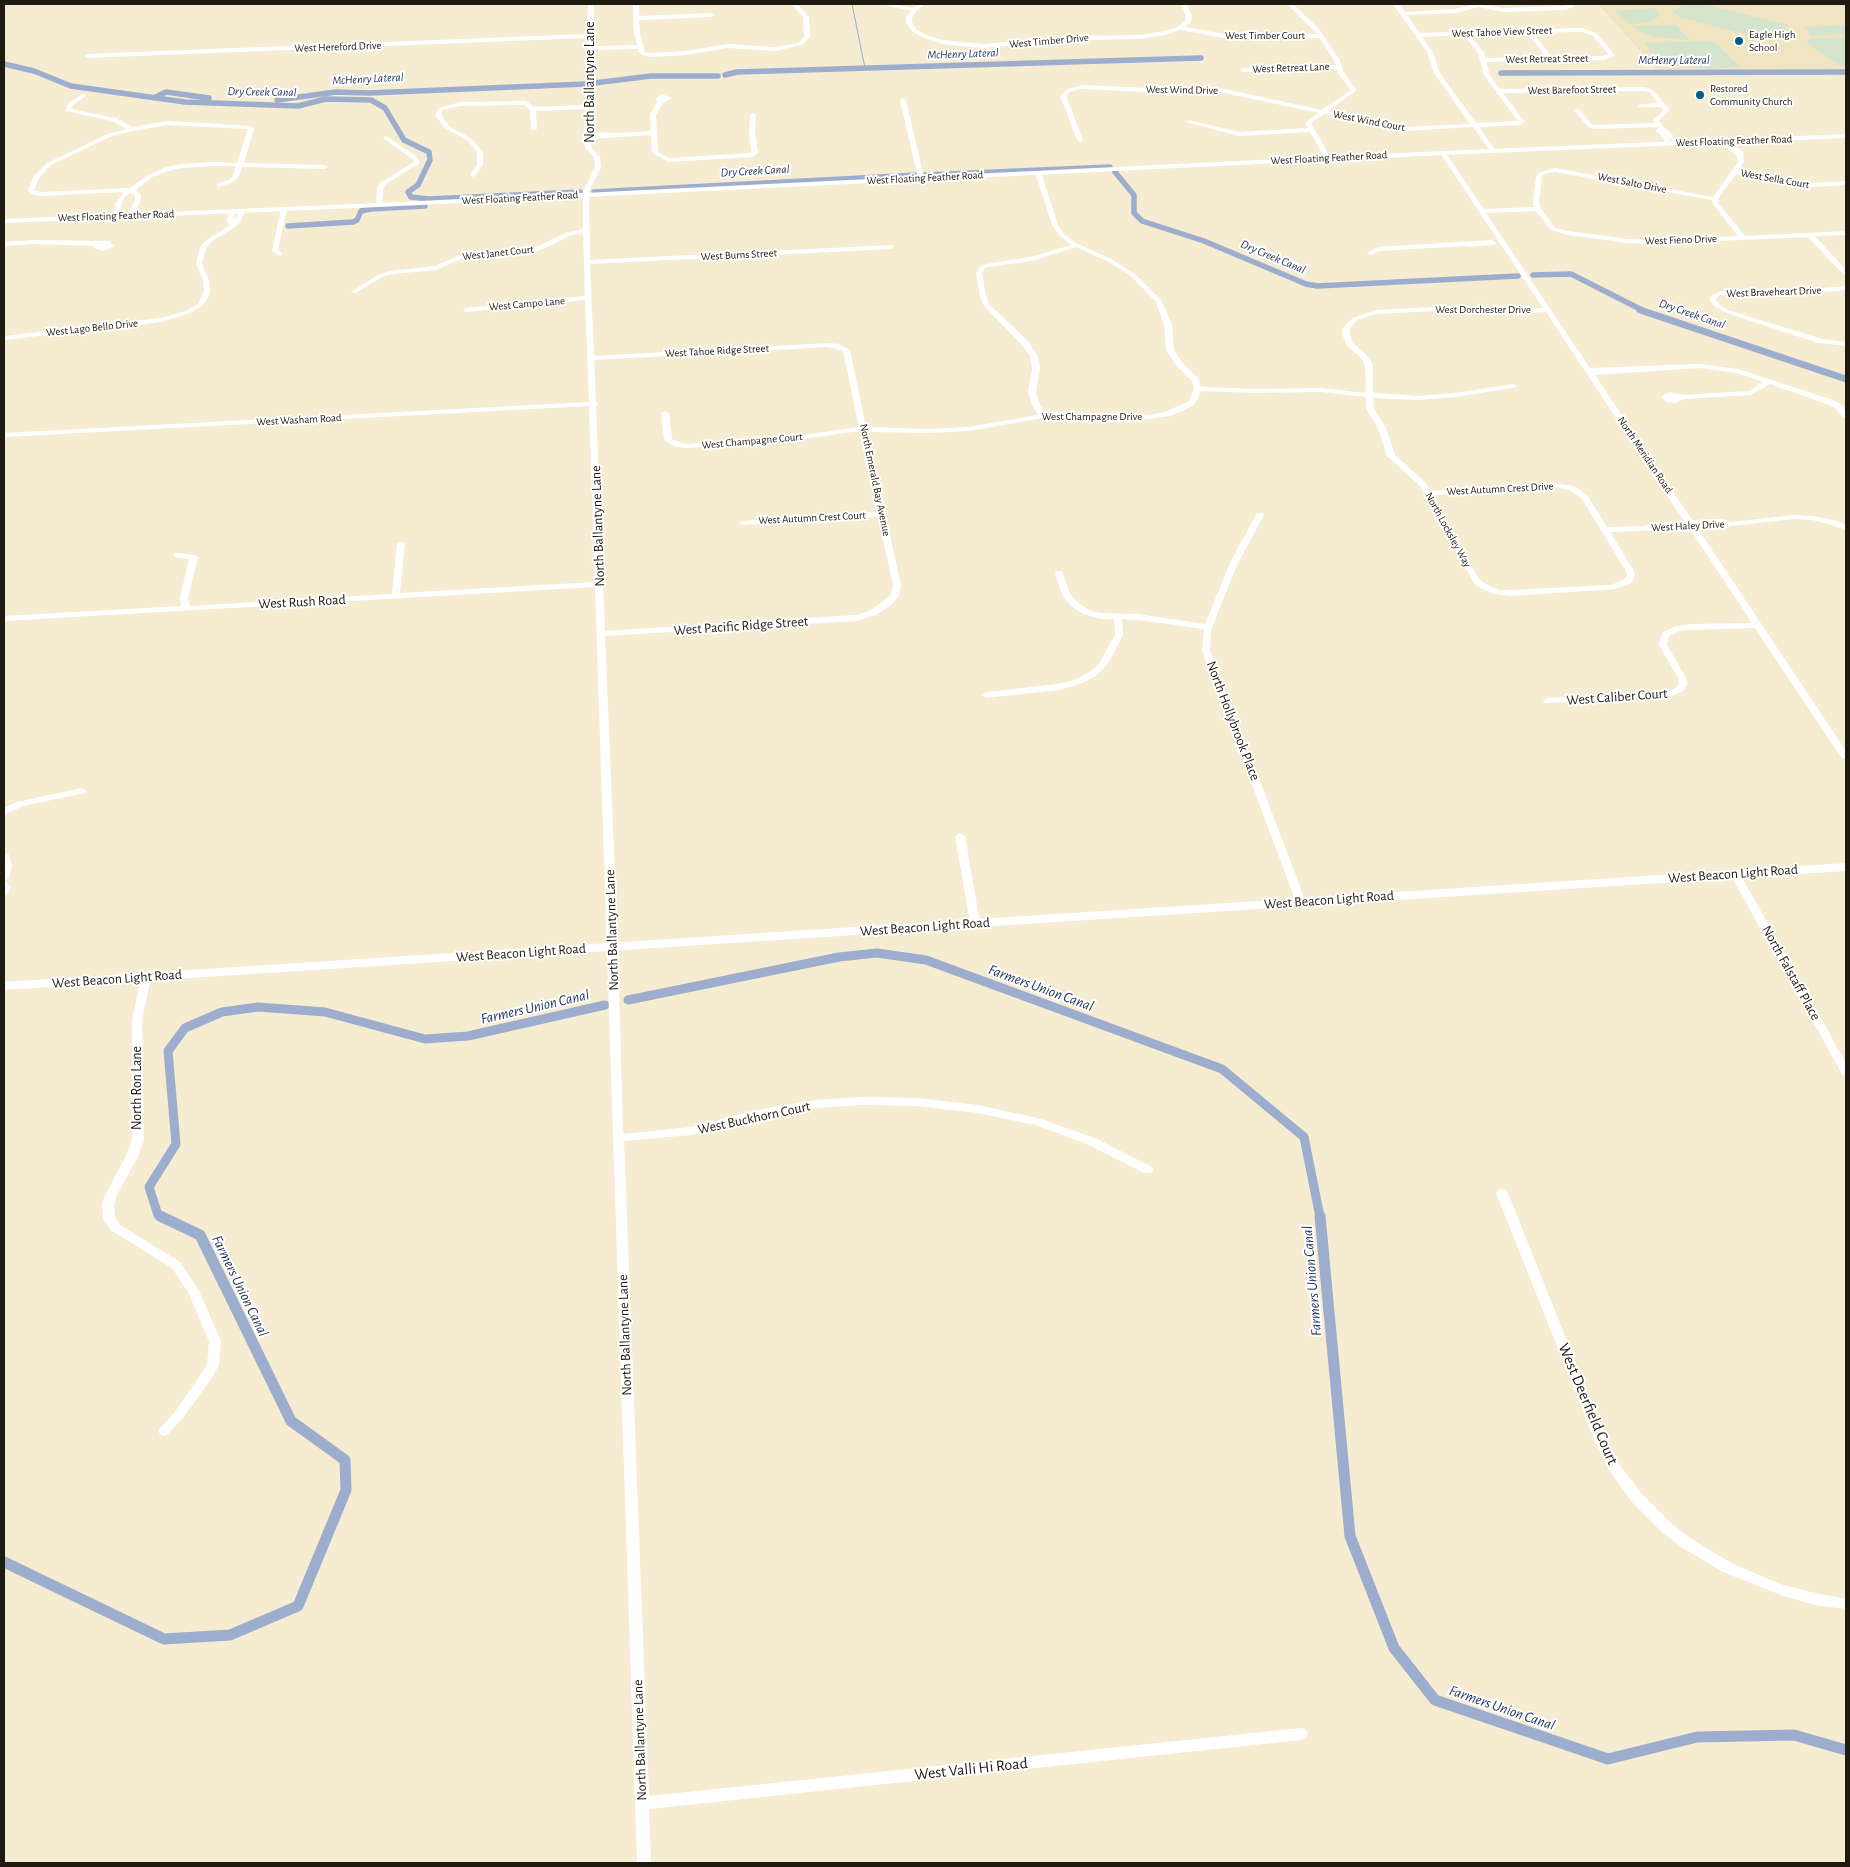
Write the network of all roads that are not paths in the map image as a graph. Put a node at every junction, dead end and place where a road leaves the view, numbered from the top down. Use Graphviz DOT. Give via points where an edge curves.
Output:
graph roads {
  1 [pos="591,4"];
  2 [pos="636,4"];
  3 [pos="794,4"];
  4 [pos="884,4"];
  5 [pos="924,4"];
  6 [pos="1183,4"];
  7 [pos="1290,4"];
  8 [pos="1396,4"];
  9 [pos="1477,4"];
  10 [pos="1571,5"];
  11 [pos="914,10"];
  12 [pos="1403,14"];
  13 [pos="711,15"];
  14 [pos="636,18"];
  15 [pos="1180,28"];
  16 [pos="1528,31"];
  17 [pos="1466,34"];
  18 [pos="1418,35"];
  19 [pos="589,36"];
  20 [pos="1320,36"];
  21 [pos="640,45"];
  22 [pos="589,47"];
  23 [pos="87,56"];
  24 [pos="1611,57"];
  25 [pos="1550,59"];
  26 [pos="1483,60"];
  27 [pos="1339,67"];
  28 [pos="1243,70"];
  29 [pos="1498,91"];
  30 [pos="84,95"];
  31 [pos="662,100"];
  32 [pos="903,100"];
  33 [pos="1662,105"];
  34 [pos="1641,106"];
  35 [pos="588,107"];
  36 [pos="533,109"];
  37 [pos="1577,110"];
  38 [pos="1323,112"];
  39 [pos="753,115"];
  40 [pos="1190,122"];
  41 [pos="1475,126"];
  42 [pos="1660,127"];
  43 [pos="131,128"];
  44 [pos="534,129"];
  45 [pos="1311,130"];
  46 [pos="655,133"];
  47 [pos="587,136"];
  48 [pos="1846,136"];
  49 [pos="386,138"];
  50 [pos="1080,140"];
  51 [pos="1727,142"];
  52 [pos="1673,144"];
  53 [pos="1493,151"];
  54 [pos="1443,153"];
  55 [pos="1328,158"];
  56 [pos="240,164"];
  57 [pos="325,167"];
  58 [pos="1038,172"];
  59 [pos="1734,172"];
  60 [pos="473,175"];
  61 [pos="921,178"];
  62 [pos="1846,183"];
  63 [pos="219,185"];
  64 [pos="132,190"];
  65 [pos="586,195"];
  66 [pos="1715,199"];
  67 [pos="379,205"];
  68 [pos="284,209"];
  69 [pos="1538,209"];
  70 [pos="1482,211"];
  71 [pos="232,212"];
  72 [pos="242,212"];
  73 [pos="117,216"];
  74 [pos="130,216"];
  75 [pos="4,221"];
  76 [pos="234,223"];
  77 [pos="587,230"];
  78 [pos="1846,233"];
  79 [pos="1810,235"];
  80 [pos="1743,238"];
  81 [pos="1504,243"];
  82 [pos="4,244"];
  83 [pos="97,244"];
  84 [pos="1077,245"];
  85 [pos="891,247"];
  86 [pos="1370,253"];
  87 [pos="280,254"];
  88 [pos="587,262"];
  89 [pos="1846,274"];
  90 [pos="1846,288"];
  91 [pos="354,292"];
  92 [pos="588,298"];
  93 [pos="466,310"];
  94 [pos="1548,310"];
  95 [pos="1358,317"];
  96 [pos="4,338"];
  97 [pos="1846,344"];
  98 [pos="842,348"];
  99 [pos="591,358"];
  100 [pos="1589,371"];
  101 [pos="1770,381"];
  102 [pos="1513,386"];
  103 [pos="1198,390"];
  104 [pos="1369,396"];
  105 [pos="1680,397"];
  106 [pos="594,404"];
  107 [pos="665,413"];
  108 [pos="1043,416"];
  109 [pos="1846,416"];
  110 [pos="864,429"];
  111 [pos="4,434"];
  112 [pos="1428,493"];
  113 [pos="882,514"];
  114 [pos="1260,514"];
  115 [pos="742,523"];
  116 [pos="1692,525"];
  117 [pos="1846,528"];
  118 [pos="1604,530"];
  119 [pos="401,544"];
  120 [pos="177,555"];
  121 [pos="1058,574"];
  122 [pos="600,584"];
  123 [pos="396,596"];
  124 [pos="186,609"];
  125 [pos="880,609"];
  126 [pos="1118,616"];
  127 [pos="4,619"];
  128 [pos="1758,625"];
  129 [pos="1208,627"];
  130 [pos="601,634"];
  131 [pos="986,695"];
  132 [pos="1547,702"];
  133 [pos="1846,757"];
  134 [pos="82,791"];
  135 [pos="4,812"];
  136 [pos="960,836"];
  137 [pos="4,855"];
  138 [pos="1846,867"];
  139 [pos="1735,874"];
  140 [pos="4,878"];
  141 [pos="4,884"];
  142 [pos="4,893"];
  143 [pos="1301,902"];
  144 [pos="975,923"];
  145 [pos="613,947"];
  146 [pos="146,977"];
  147 [pos="4,986"];
  148 [pos="1846,1072"];
  149 [pos="618,1138"];
  150 [pos="1148,1170"];
  151 [pos="1502,1193"];
  152 [pos="164,1431"];
  153 [pos="1846,1604"];
  154 [pos="1301,1734"];
  155 [pos="641,1803"];
  156 [pos="644,1863"];
  1 -- 19 [label="street, North Ballantyne Lane"];
  2 -- 14 [label="street"];
  3 -- 21 [label="street" via="806,17 807,37 800,44 775,48 728,46 645,55"];
  4 -- 11 [label="street"];
  5 -- 11 [label="street"];
  6 -- 15 [label="street" via="1190,18"];
  7 -- 20 [label="street"];
  8 -- 12 [label="street"];
  9 -- 10 [label="street" via="1504,10"];
  9 -- 12 [label="street" via="1455,11"];
  11 -- 15 [label="street, West Timber Drive" via="909,23 923,36 972,46 1146,36"];
  12 -- 18 [label="street"];
  13 -- 14 [label="street"];
  14 -- 21 [label="street"];
  15 -- 20 [label="street, West Timber Court" via="1230,37"];
  16 -- 17 [label="street, West Tahoe View Street"];
  16 -- 24 [label="street, West Tahoe View Street" via="1586,31 1594,34"];
  16 -- 25 [label="street"];
  17 -- 18 [label="street, West Tahoe View Street"];
  17 -- 26 [label="street"];
  18 -- 41 [label="street" via="1430,52 1437,73"];
  19 -- 22 [label="street, North Ballantyne Lane"];
  19 -- 23 [label="street, West Hereford Drive"];
  20 -- 27 [label="street"];
  21 -- 22 [label="street"];
  22 -- 35 [label="street, North Ballantyne Lane"];
  24 -- 25 [label="street, West Retreat Street"];
  25 -- 26 [label="street, West Retreat Street"];
  26 -- 29 [label="street" via="1487,75"];
  27 -- 28 [label="street, West Retreat Lane"];
  27 -- 38 [label="street" via="1354,92"];
  29 -- 33 [label="street, West Barefoot Street" via="1646,89"];
  29 -- 41 [label="street, West Wind Court" via="1520,123"];
  30 -- 43 [label="street" via="70,104 68,110 114,119"];
  31 -- 46 [label="street" via="653,115"];
  32 -- 61 [label="street"];
  33 -- 34 [label="street"];
  33 -- 42 [label="street" via="1667,110 1656,120"];
  35 -- 36 [label="street"];
  35 -- 47 [label="street, North Ballantyne Lane"];
  36 -- 44 [label="street"];
  36 -- 60 [label="street" via="526,103 460,104 441,109 438,115 446,127 470,140 480,152 480,165"];
  37 -- 42 [label="street" via="1592,127"];
  38 -- 41 [label="street, West Wind Court" via="1404,129"];
  38 -- 45 [label="street" via="1308,121"];
  38 -- 50 [label="street, West Wind Drive" via="1220,90 1092,87 1069,90 1064,94"];
  39 -- 46 [label="street" via="756,152 753,155 677,160 661,158 655,153"];
  40 -- 45 [label="street" via="1239,134"];
  41 -- 53 [label="street"];
  42 -- 52 [label="street" via="1659,130"];
  43 -- 56 [label="street" via="174,123 249,127"];
  43 -- 64 [label="street" via="50,164 37,176 31,190 33,193"];
  45 -- 55 [label="street"];
  46 -- 47 [label="street"];
  47 -- 65 [label="street, North Ballantyne Lane" via="589,148 598,160 597,172"];
  48 -- 51 [label="main road, West Floating Feather Road"];
  49 -- 67 [label="street" via="414,157 417,163 383,182"];
  51 -- 52 [label="main road, West Floating Feather Road"];
  51 -- 59 [label="street" via="1740,152 1741,162"];
  52 -- 53 [label="main road, West Floating Feather Road"];
  53 -- 54 [label="main road, West Floating Feather Road"];
  54 -- 55 [label="main road, West Floating Feather Road"];
  54 -- 70 [label="street, North Meridian Road"];
  55 -- 58 [label="main road, West Floating Feather Road"];
  56 -- 57 [label="street"];
  56 -- 63 [label="street" via="236,177"];
  56 -- 64 [label="street" via="198,164 167,169 150,176"];
  58 -- 61 [label="main road, West Floating Feather Road"];
  58 -- 84 [label="street" via="1056,228"];
  59 -- 62 [label="street, West Sella Court" via="1813,186"];
  59 -- 66 [label="street"];
  61 -- 65 [label="main road, West Floating Feather Road"];
  64 -- 73 [label="street" via="118,204"];
  64 -- 74 [label="street" via="138,195 138,200"];
  65 -- 67 [label="main road, West Floating Feather Road"];
  65 -- 77 [label="street, North Ballantyne Lane"];
  66 -- 69 [label="street, West Salto Drive" via="1562,170 1548,171 1539,176"];
  66 -- 80 [label="street"];
  67 -- 68 [label="main road, West Floating Feather Road"];
  68 -- 72 [label="main road, West Floating Feather Road"];
  68 -- 87 [label="street" via="275,251"];
  69 -- 70 [label="street"];
  69 -- 80 [label="street, West Fieno Drive" via="1553,228 1568,233 1637,242"];
  70 -- 81 [label="street, North Meridian Road"];
  71 -- 72 [label="main road, West Floating Feather Road"];
  71 -- 74 [label="main road, West Floating Feather Road"];
  71 -- 76 [label="street" via="230,222"];
  72 -- 76 [label="street"];
  73 -- 74 [label="main road, West Floating Feather Road"];
  73 -- 75 [label="main road, West Floating Feather Road"];
  76 -- 96 [label="street, West Lago Bello Drive" via="203,247 200,264 207,291 200,305 180,315 141,324"];
  77 -- 88 [label="street, North Ballantyne Lane"];
  77 -- 91 [label="street, West Janet Court" via="567,234 535,250 467,254 436,268 386,274"];
  78 -- 79 [label="street, West Fieno Drive"];
  79 -- 80 [label="street, West Fieno Drive"];
  79 -- 89 [label="street"];
  81 -- 86 [label="street" via="1378,249"];
  81 -- 94 [label="street, North Meridian Road"];
  82 -- 83 [label="street"];
  84 -- 103 [label="street" via="1122,267 1152,292 1166,317 1170,350 1195,380"];
  84 -- 108 [label="street" via="1032,260 988,265 979,273 987,306 1034,356 1036,369 1032,391"];
  85 -- 88 [label="street, West Burns Street"];
  88 -- 92 [label="street, North Ballantyne Lane"];
  90 -- 97 [label="street, West Braveheart Drive" via="1726,292 1714,297 1713,302 1726,311 1821,341"];
  92 -- 93 [label="street, West Campo Lane"];
  92 -- 99 [label="street, North Ballantyne Lane"];
  94 -- 95 [label="street, West Dorchester Drive" via="1508,312 1455,308 1376,312"];
  94 -- 100 [label="street, North Meridian Road"];
  95 -- 104 [label="street, North Locksley Way" via="1349,325 1346,334 1350,344 1369,365"];
  98 -- 99 [label="street, West Tahoe Ridge Street" via="828,345"];
  98 -- 110 [label="street, North Emerald Bay Avenue" via="848,353"];
  99 -- 106 [label="street, North Ballantyne Lane"];
  100 -- 101 [label="street" via="1718,368"];
  100 -- 116 [label="street, North Meridian Road"];
  101 -- 105 [label="street" via="1750,393"];
  101 -- 109 [label="street" via="1835,404"];
  102 -- 104 [label="street" via="1430,398"];
  103 -- 104 [label="street" via="1321,390"];
  103 -- 108 [label="street, West Champagne Drive" via="1196,398 1188,405 1159,416"];
  104 -- 112 [label="street, North Locksley Way" via="1371,412 1382,428 1391,456"];
  106 -- 111 [label="street, West Washam Road"];
  106 -- 122 [label="street, North Ballantyne Lane"];
  107 -- 110 [label="street, West Champagne Court" via="668,440 679,445 782,440"];
  108 -- 110 [label="street, West Champagne Drive" via="952,431"];
  110 -- 113 [label="street, North Emerald Bay Avenue"];
  112 -- 118 [label="street, West Autumn Crest Drive" via="1551,485 1572,488 1586,498"];
  112 -- 118 [label="street, North Locksley Way" via="1476,580 1488,589 1510,593 1612,587 1628,581 1630,571"];
  113 -- 115 [label="street, West Autumn Crest Court"];
  113 -- 125 [label="street, North Emerald Bay Avenue" via="897,585 892,599"];
  114 -- 129 [label="street, North Hollybrook Place" via="1228,576"];
  116 -- 117 [label="street, West Haley Drive" via="1794,517 1812,518"];
  116 -- 118 [label="street, West Haley Drive"];
  116 -- 128 [label="street, North Meridian Road"];
  119 -- 123 [label="street"];
  120 -- 124 [label="street" via="194,557 184,598"];
  121 -- 126 [label="street" via="1066,595 1080,608 1093,614"];
  122 -- 123 [label="street, West Rush Road"];
  122 -- 130 [label="street, North Ballantyne Lane"];
  123 -- 124 [label="street, West Rush Road"];
  124 -- 127 [label="street, West Rush Road"];
  125 -- 130 [label="street, West Pacific Ridge Street" via="846,619"];
  126 -- 129 [label="street"];
  126 -- 131 [label="street" via="1119,635 1103,665 1093,674 1059,687"];
  128 -- 132 [label="street, West Caliber Court" via="1670,631 1665,635 1663,645 1683,684 1672,693"];
  128 -- 133 [label="street, North Meridian Road"];
  129 -- 143 [label="street, North Hollybrook Place" via="1209,660"];
  130 -- 145 [label="street, North Ballantyne Lane"];
  134 -- 135 [label="street" via="20,804"];
  136 -- 144 [label="street"];
  137 -- 140 [label="street" via="7,866"];
  138 -- 139 [label="main road, West Beacon Light Road"];
  139 -- 143 [label="main road, West Beacon Light Road"];
  139 -- 148 [label="street, North Falstaff Place"];
  141 -- 142 [label="street"];
  143 -- 144 [label="main road, West Beacon Light Road"];
  144 -- 145 [label="main road, West Beacon Light Road"];
  145 -- 146 [label="main road, West Beacon Light Road"];
  145 -- 149 [label="street, North Ballantyne Lane"];
  146 -- 147 [label="main road, West Beacon Light Road"];
  146 -- 152 [label="street, North Ron Lane" via="137,1020 138,1140 111,1195 109,1219 116,1228 176,1265 193,1291 215,1341 215,1356 207,1376"];
  149 -- 150 [label="street, West Buckhorn Court" via="691,1131 815,1104 917,1102 978,1109 1037,1122 1093,1142"];
  149 -- 155 [label="street, North Ballantyne Lane"];
  151 -- 153 [label="street, West Deerfield Court" via="1600,1439 1613,1466 1637,1498 1688,1544 1728,1568 1781,1590"];
  154 -- 155 [label="street, West Valli Hi Road"];
  155 -- 156 [label="street, North Ballantyne Lane"];
}
